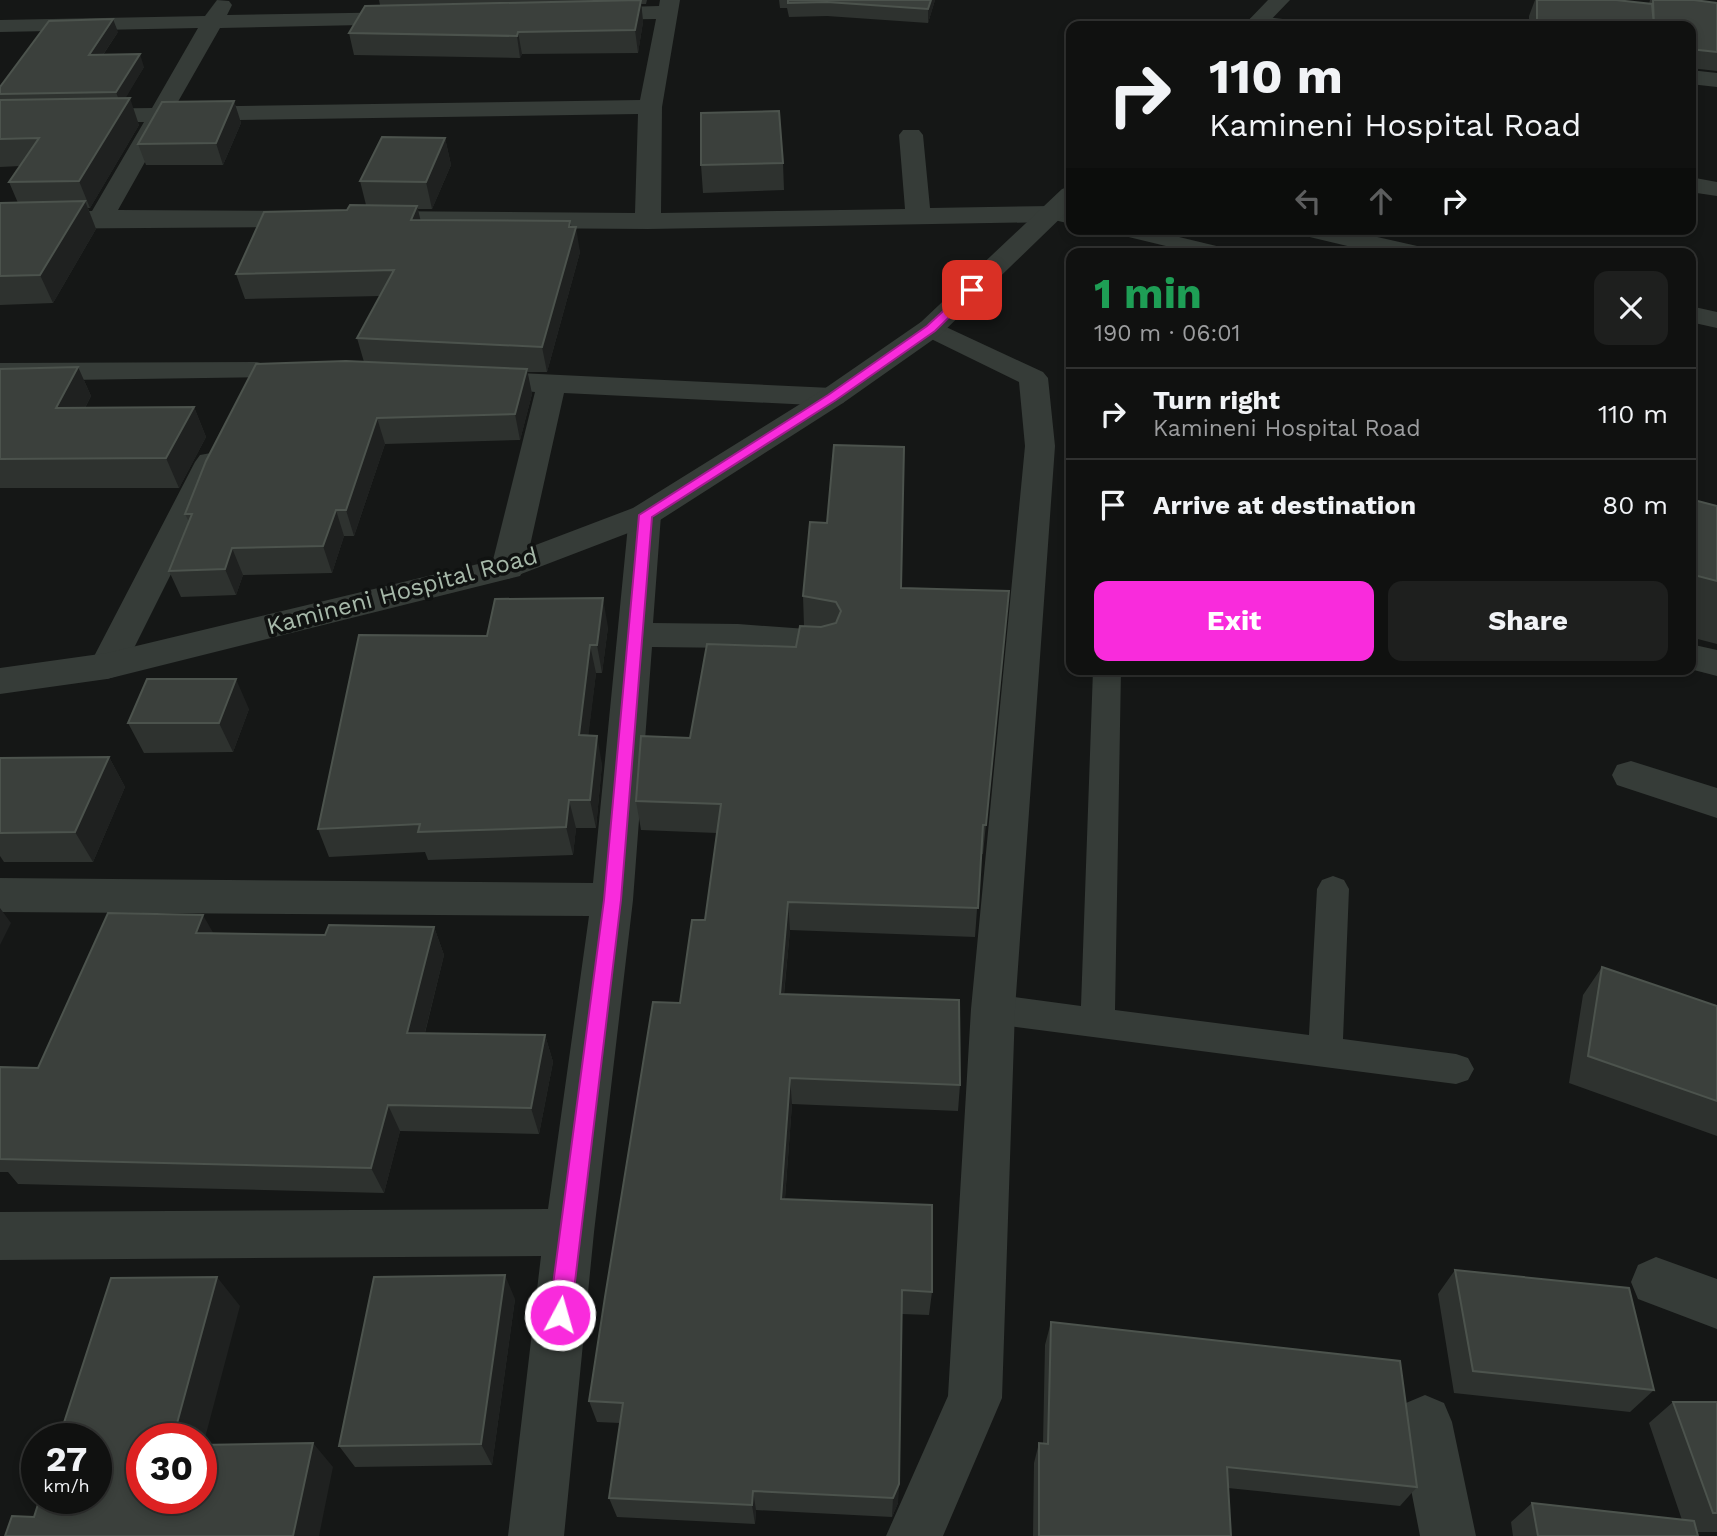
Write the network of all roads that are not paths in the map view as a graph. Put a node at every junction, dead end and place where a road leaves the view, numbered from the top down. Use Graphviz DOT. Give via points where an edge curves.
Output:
graph roads {
  1 [pos="225,0"];
  2 [pos="1280,0"];
  3 [pos="670,6"];
  4 [pos="572,14"];
  5 [pos="434,17"];
  6 [pos="1258,21"];
  7 [pos="212,22"];
  8 [pos="0,26"];
  9 [pos="1696,78"];
  10 [pos="1717,80"];
  11 [pos="650,107"];
  12 [pos="159,114"];
  13 [pos="0,117"];
  14 [pos="911,135"];
  15 [pos="1696,185"];
  16 [pos="1717,189"];
  17 [pos="1065,209"];
  18 [pos="918,216"];
  19 [pos="101,218"];
  20 [pos="0,221"];
  21 [pos="648,221"];
  22 [pos="1175,235"];
  23 [pos="1333,235"];
  24 [pos="1196,237"];
  25 [pos="1215,248"];
  26 [pos="1390,248"];
  27 [pos="1696,315"];
  28 [pos="1717,320"];
  29 [pos="931,328"];
  30 [pos="0,372"];
  31 [pos="262,379"];
  32 [pos="445,379"];
  33 [pos="552,383"];
  34 [pos="832,397"];
  35 [pos="226,432"];
  36 [pos="645,515"];
  37 [pos="509,568"];
  38 [pos="635,635"];
  39 [pos="821,642"];
  40 [pos="1696,658"];
  41 [pos="1717,663"];
  42 [pos="107,666"];
  43 [pos="1107,675"];
  44 [pos="0,681"];
  45 [pos="1631,775"];
  46 [pos="1717,803"];
  47 [pos="1333,889"];
  48 [pos="0,895"];
  49 [pos="612,900"];
  50 [pos="993,1009"];
  51 [pos="1098,1023"];
  52 [pos="1325,1052"];
  53 [pos="1456,1069"];
  54 [pos="569,1232"];
  55 [pos="0,1236"];
  56 [pos="1656,1282"];
  57 [pos="1717,1304"];
  58 [pos="1425,1422"];
  59 [pos="536,1536"];
  60 [pos="914,1536"];
  61 [pos="1448,1536"];
  1 -- 7 [label="street"];
  2 -- 6 [label="street"];
  3 -- 4 [label="street"];
  3 -- 11 [label="street"];
  5 -- 7 [label="street"];
  7 -- 8 [label="street"];
  7 -- 12 [label="street"];
  9 -- 10 [label="street"];
  11 -- 12 [label="street"];
  11 -- 21 [label="street"];
  12 -- 13 [label="street"];
  12 -- 19 [label="street"];
  14 -- 18 [label="street"];
  15 -- 16 [label="street"];
  17 -- 18 [label="street"];
  17 -- 29 [label="street, Kamineni Hospital Road"];
  18 -- 21 [label="street"];
  19 -- 20 [label="street"];
  19 -- 21 [label="street"];
  22 -- 24 [label="lane"];
  23 -- 26 [label="street"];
  24 -- 25 [label="lane"];
  27 -- 28 [label="street"];
  29 -- 34 [label="street, Kamineni Hospital Road"];
  29 -- 50 [label="street" via="1033,378 1040,446"];
  30 -- 31 [label="street"];
  32 -- 33 [label="street"];
  33 -- 34 [label="street"];
  33 -- 37 [label="street"];
  34 -- 36 [label="street, Kamineni Hospital Road"];
  35 -- 42 [label="street"];
  36 -- 37 [label="street, Kamineni Hospital Road"];
  36 -- 38 [label="street"];
  37 -- 42 [label="street, Kamineni Hospital Road"];
  38 -- 39 [label="street"];
  38 -- 49 [label="street"];
  40 -- 41 [label="street"];
  42 -- 44 [label="street, Kamineni Hospital Road"];
  43 -- 51 [label="lane"];
  45 -- 46 [label="street"];
  47 -- 52 [label="lane"];
  48 -- 49 [label="street"];
  49 -- 54 [label="street"];
  50 -- 51 [label="lane"];
  50 -- 60 [label="street" via="975,1398"];
  51 -- 52 [label="lane"];
  52 -- 53 [label="lane"];
  54 -- 55 [label="street"];
  54 -- 59 [label="street"];
  56 -- 57 [label="street"];
  58 -- 61 [label="street"];
}
